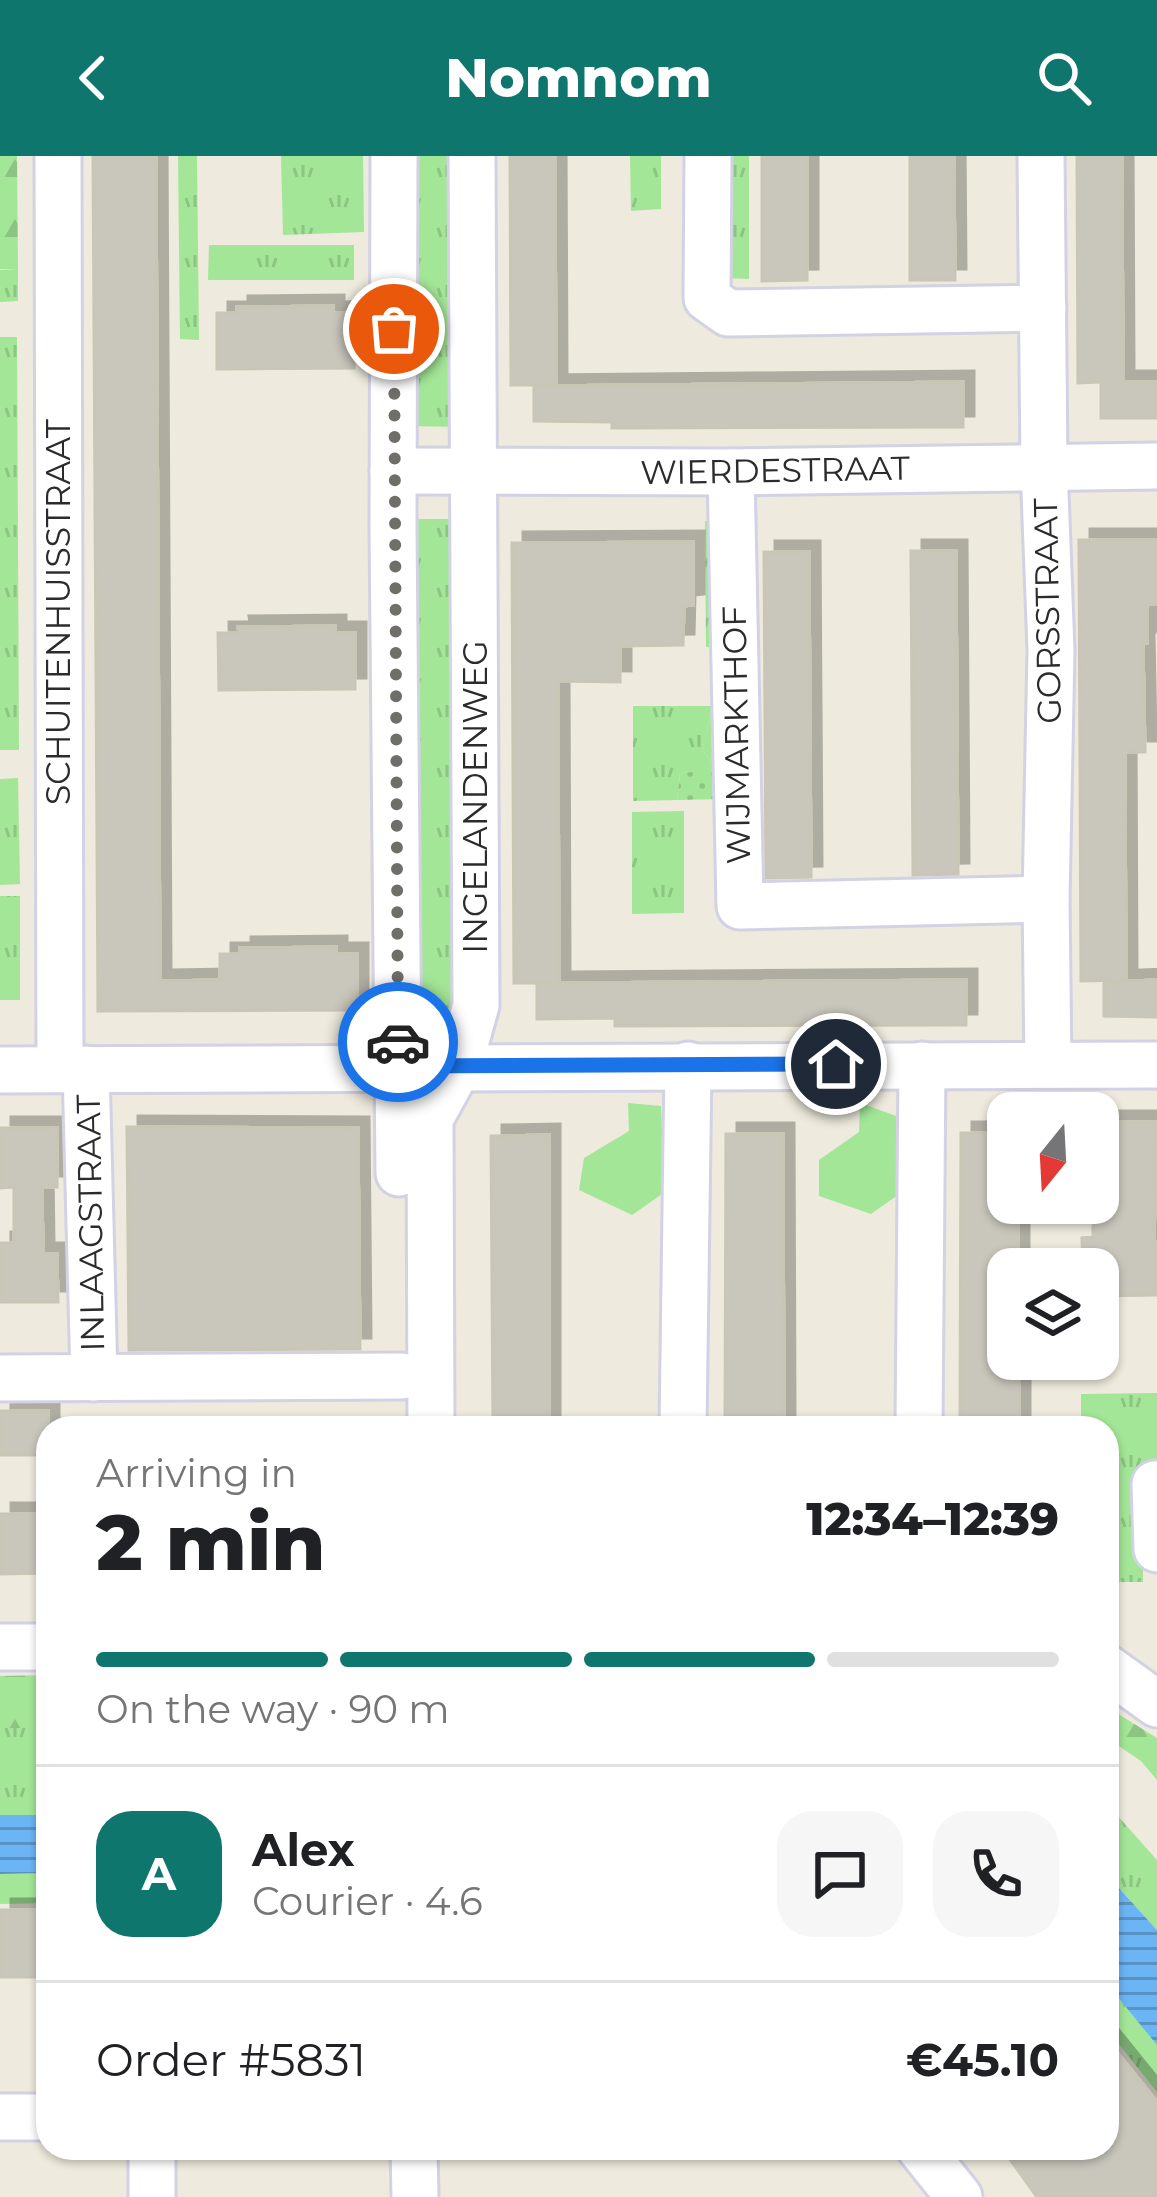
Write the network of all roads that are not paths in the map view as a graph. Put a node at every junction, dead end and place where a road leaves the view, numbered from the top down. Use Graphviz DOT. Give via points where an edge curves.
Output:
graph roads {
  1 [pos="58,156"];
  2 [pos="394,156"];
  3 [pos="472,156"];
  4 [pos="708,156"];
  5 [pos="1041,156"];
  6 [pos="1043,308"];
  7 [pos="1044,466"];
  8 [pos="1157,466"];
  9 [pos="473,470"];
  10 [pos="393,471"];
  11 [pos="731,472"];
  12 [pos="1046,899"];
  13 [pos="688,1065"];
  14 [pos="922,1065"];
  15 [pos="1048,1065"];
  16 [pos="1157,1065"];
  17 [pos="398,1066"];
  18 [pos="459,1066"];
  19 [pos="74,1069"];
  20 [pos="0,1070"];
  21 [pos="402,1376"];
  22 [pos="0,1378"];
  23 [pos="94,1378"];
  24 [pos="403,1416"];
  25 [pos="431,1416"];
  26 [pos="683,1416"];
  27 [pos="919,1416"];
  28 [pos="1155,1484"];
  29 [pos="1157,1549"];
  30 [pos="0,1647"];
  31 [pos="36,1647"];
  32 [pos="1119,1677"];
  33 [pos="1157,1704"];
  34 [pos="0,2117"];
  35 [pos="36,2117"];
  36 [pos="152,2160"];
  37 [pos="413,2160"];
  38 [pos="930,2160"];
  39 [pos="152,2197"];
  40 [pos="415,2197"];
  41 [pos="959,2197"];
  1 -- 19 [label="street, SCHUITENHUISSTRAAT"];
  2 -- 10 [label="street"];
  3 -- 9 [label="street, INGELANDENWEG"];
  4 -- 6 [label="street" via="706,298 728,313"];
  5 -- 6 [label="street, GORSSTRAAT"];
  6 -- 7 [label="street, GORSSTRAAT"];
  7 -- 8 [label="street, WIERDESTRAAT"];
  7 -- 11 [label="street, WIERDESTRAAT"];
  7 -- 12 [label="street, GORSSTRAAT" via="1052,650"];
  9 -- 10 [label="street, WIERDESTRAAT"];
  9 -- 11 [label="street, WIERDESTRAAT"];
  9 -- 18 [label="street, INGELANDENWEG" via="476,1005"];
  10 -- 17 [label="street"];
  11 -- 12 [label="street, WIJMARKTHOF" via="740,906"];
  12 -- 15 [label="street, GORSSTRAAT"];
  13 -- 14 [label="street"];
  13 -- 18 [label="street"];
  13 -- 26 [label="street"];
  14 -- 15 [label="street"];
  14 -- 27 [label="street"];
  15 -- 16 [label="street"];
  17 -- 18 [label="street"];
  17 -- 19 [label="street"];
  17 -- 21 [label="street"];
  18 -- 25 [label="street, INGELANDENWEG" via="430,1119"];
  19 -- 20 [label="street"];
  19 -- 23 [label="street, INLAAGSTRAAT"];
  21 -- 23 [label="street"];
  21 -- 24 [label="street"];
  22 -- 23 [label="street"];
  28 -- 29 [label="street"];
  30 -- 31 [label="street"];
  32 -- 33 [label="street"];
  34 -- 35 [label="street"];
  36 -- 39 [label="street"];
  37 -- 40 [label="street"];
  38 -- 41 [label="street"];
}
